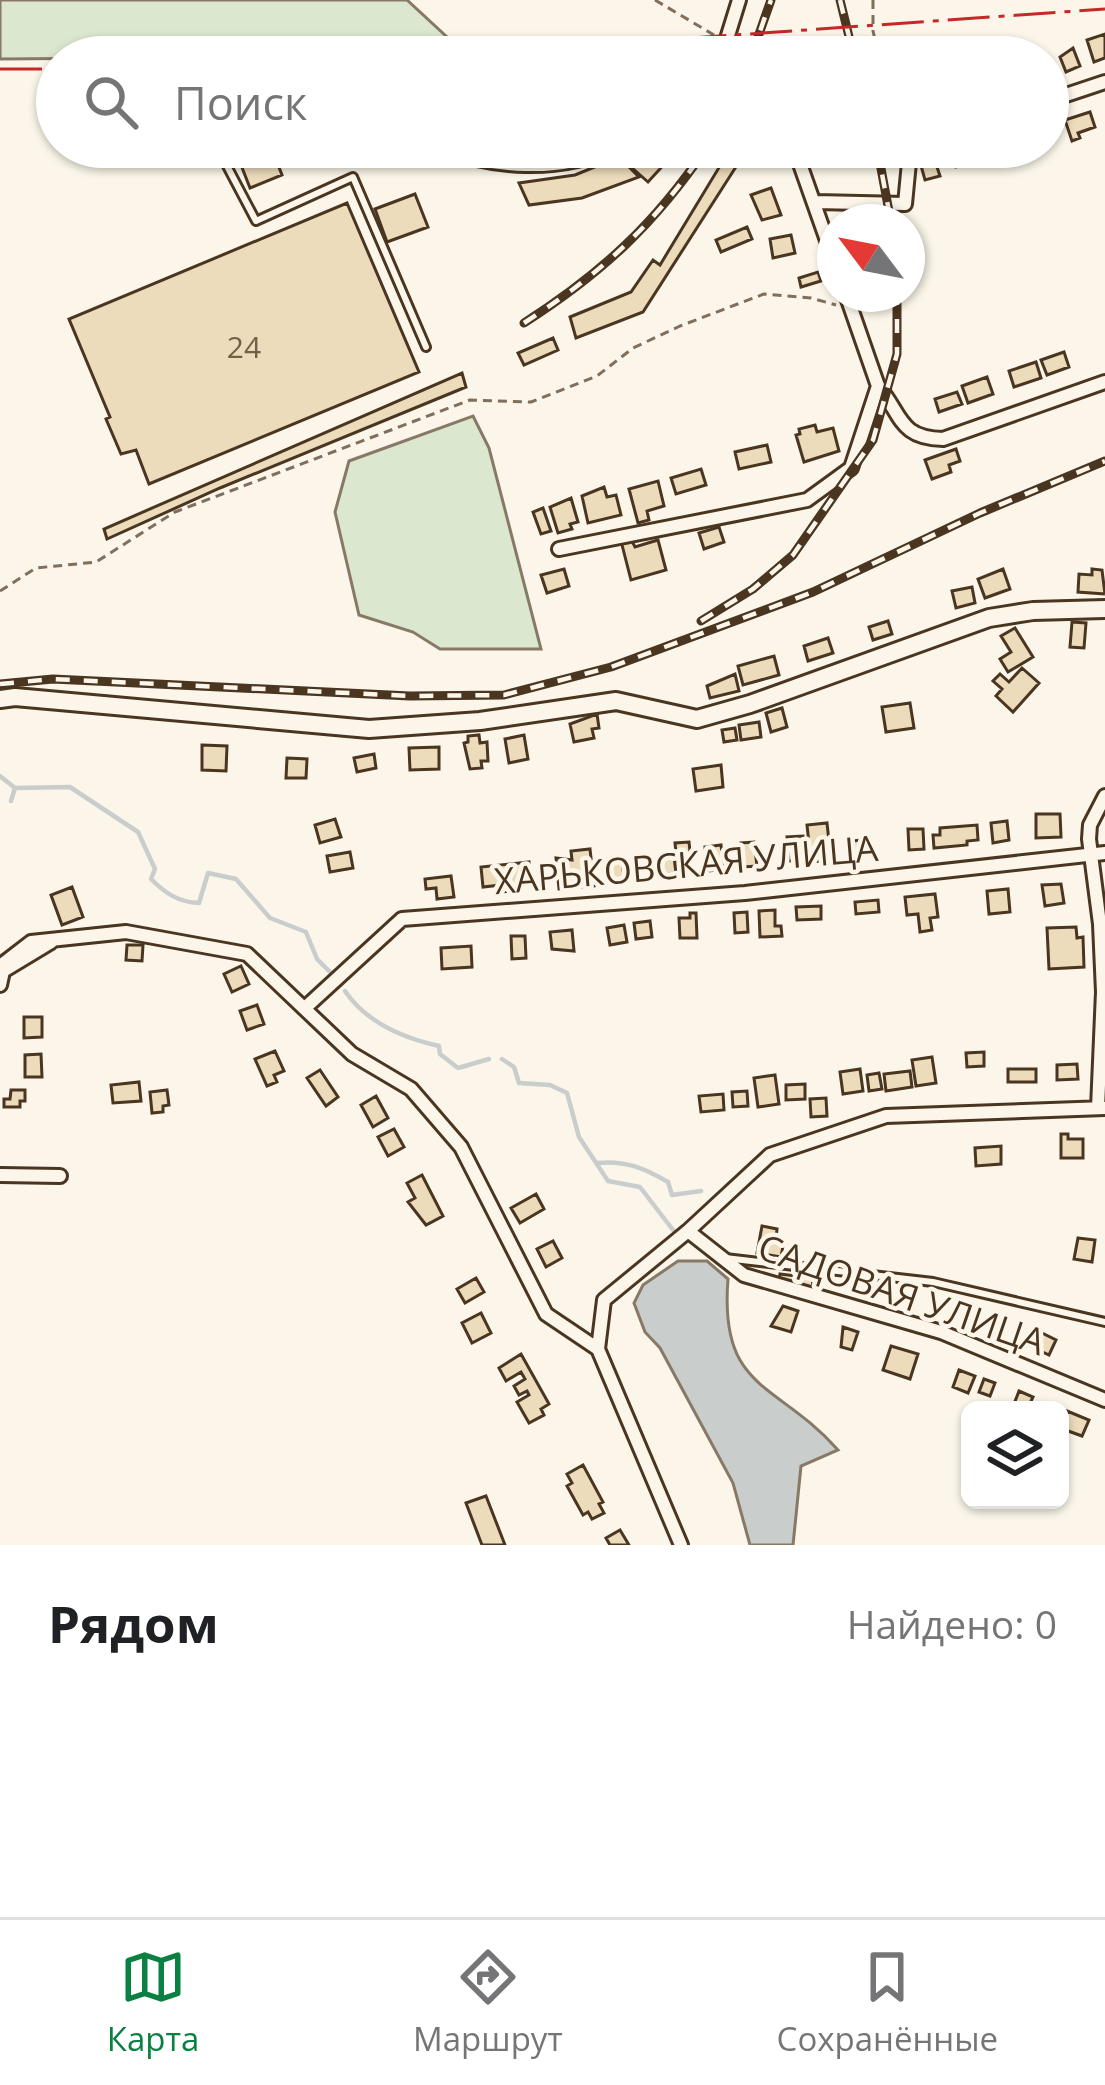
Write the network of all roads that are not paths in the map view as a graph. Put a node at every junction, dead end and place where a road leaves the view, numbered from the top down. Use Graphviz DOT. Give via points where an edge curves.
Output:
graph roads {
  1 [pos="740,0"];
  2 [pos="728,36"];
  3 [pos="1105,82"];
  4 [pos="1069,94"];
  5 [pos="229,168"];
  6 [pos="802,168"];
  7 [pos="908,168"];
  8 [pos="816,202"];
  9 [pos="817,205"];
  10 [pos="852,312"];
  11 [pos="426,347"];
  12 [pos="1105,382"];
  13 [pos="878,386"];
  14 [pos="559,549"];
  15 [pos="1105,609"];
  16 [pos="0,699"];
  17 [pos="1105,796"];
  18 [pos="1099,853"];
  19 [pos="57,938"];
  20 [pos="0,966"];
  21 [pos="0,985"];
  22 [pos="306,1007"];
  23 [pos="1101,1108"];
  24 [pos="0,1175"];
  25 [pos="60,1176"];
  26 [pos="688,1231"];
  27 [pos="722,1258"];
  28 [pos="1105,1322"];
  29 [pos="598,1349"];
  30 [pos="1105,1400"];
  31 [pos="681,1545"];
  1 -- 2 [label="street"];
  3 -- 4 [label="street"];
  5 -- 11 [label="lane" via="256,220 353,177"];
  6 -- 8 [label="street"];
  7 -- 8 [label="street" via="905,204"];
  8 -- 9 [label="street"];
  10 -- 13 [label="street"];
  12 -- 13 [label="street" via="943,439 909,430"];
  13 -- 14 [label="street" via="851,468 807,500"];
  15 -- 16 [label="street" via="989,618 697,718 616,701 369,729"];
  17 -- 18 [label="street" via="1090,825"];
  18 -- 22 [label="street, ХАРЬКОВСКАЯ УЛИЦА" via="402,919"];
  18 -- 23 [label="street"];
  19 -- 20 [label="street" via="31,942"];
  19 -- 21 [label="street" via="3,971"];
  19 -- 22 [label="street" via="126,932 247,954"];
  22 -- 29 [label="street" via="352,1054 411,1089 461,1147 546,1314"];
  23 -- 26 [label="street" via="886,1116 770,1155"];
  24 -- 25 [label="street"];
  26 -- 27 [label="street, САДОВАЯ УЛИЦА"];
  26 -- 29 [label="street" via="604,1300"];
  27 -- 28 [label="lane" via="933,1282"];
  27 -- 30 [label="street, САДОВАЯ УЛИЦА" via="744,1275 941,1332"];
  29 -- 31 [label="street"];
}
